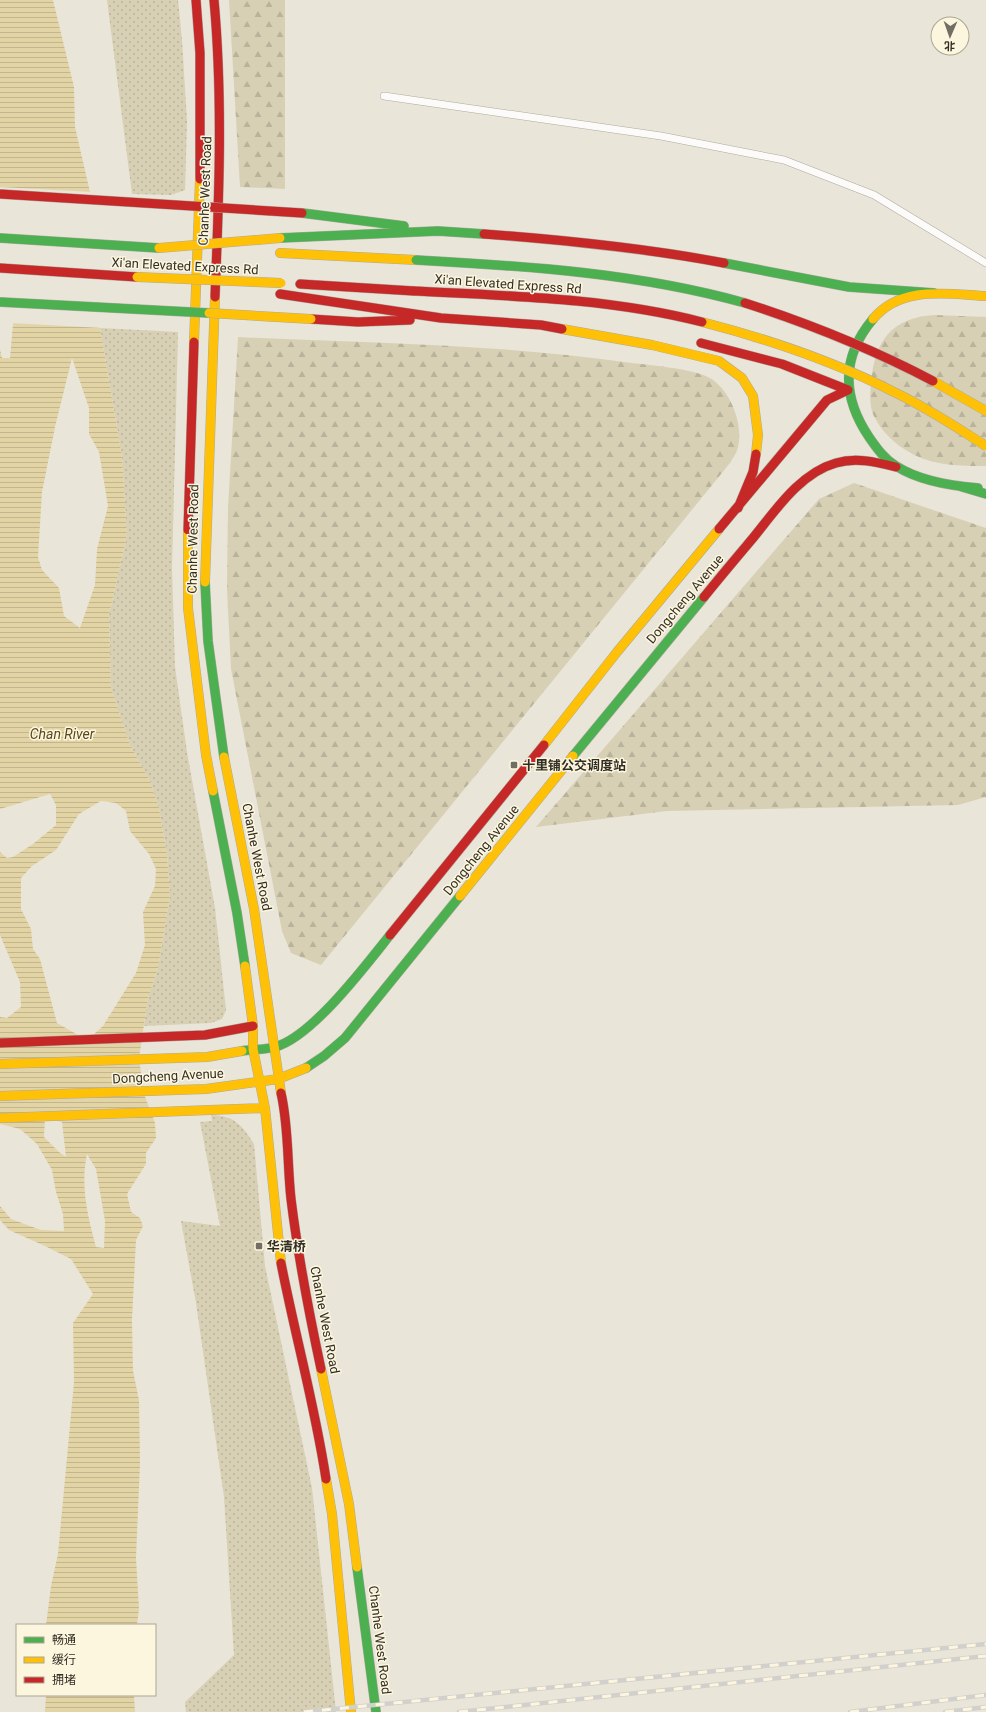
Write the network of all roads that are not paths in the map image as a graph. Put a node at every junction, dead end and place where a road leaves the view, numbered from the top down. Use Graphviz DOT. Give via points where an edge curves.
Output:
graph roads {
  1 [pos="196,0"];
  2 [pos="214,0"];
  3 [pos="384,96"];
  4 [pos="0,194"];
  5 [pos="438,231"];
  6 [pos="0,238"];
  7 [pos="159,248"];
  8 [pos="242,251"];
  9 [pos="276,253"];
  10 [pos="986,263"];
  11 [pos="0,268"];
  12 [pos="137,277"];
  13 [pos="934,293"];
  14 [pos="986,296"];
  15 [pos="0,302"];
  16 [pos="441,318"];
  17 [pos="541,325"];
  18 [pos="608,328"];
  19 [pos="695,341"];
  20 [pos="848,390"];
  21 [pos="986,411"];
  22 [pos="986,446"];
  23 [pos="896,467"];
  24 [pos="959,486"];
  25 [pos="986,487"];
  26 [pos="986,494"];
  27 [pos="738,508"];
  28 [pos="253,1026"];
  29 [pos="0,1043"];
  30 [pos="275,1047"];
  31 [pos="253,1049"];
  32 [pos="0,1064"];
  33 [pos="278,1079"];
  34 [pos="258,1081"];
  35 [pos="0,1096"];
  36 [pos="265,1108"];
  37 [pos="0,1118"];
  38 [pos="351,1712"];
  39 [pos="376,1712"];
  1 -- 28 [label="main road, Chanhe West Road" via="200,53 201,136 189,481 188,608 206,755 237,913"];
  2 -- 30 [label="main road, Chanhe West Road" via="218,46 220,161 207,473 205,593 220,737 247,872"];
  3 -- 10 [label="lane" via="661,136 784,160 874,195"];
  4 -- 5 [label="main road, bridge" via="302,212"];
  5 -- 7 [label="main road, bridge" via="280,238"];
  5 -- 13 [label="main road" via="617,245 848,287"];
  6 -- 7 [label="main road, Xi'an Elevated Express Rd"];
  7 -- 8 [label="main road, Xi'an Elevated Express Rd, bridge"];
  9 -- 21 [label="main road, Xi'an Elevated Express Rd, bridge" via="416,260 594,274 720,296 771,311 863,345 900,362"];
  11 -- 12 [label="main road, Xi'an Elevated Express Rd"];
  12 -- 16 [label="main road, bridge" via="272,293"];
  12 -- 22 [label="main road, Xi'an Elevated Express Rd, bridge" via="490,294 581,302 671,315 791,349 867,379"];
  13 -- 14 [label="main road"];
  13 -- 20 [label="main road" via="902,299 873,318 857,343"];
  15 -- 16 [label="main road, bridge" via="358,322"];
  16 -- 17 [label="main road"];
  17 -- 18 [label="main road"];
  17 -- 27 [label="main road" via="698,354 719,361 742,378 753,396 758,435 753,472"];
  19 -- 20 [label="main road" via="782,364"];
  20 -- 23 [label="main road" via="853,410 859,420 885,457"];
  20 -- 27 [label="main road, Dongcheng Avenue" via="827,400"];
  23 -- 24 [label="main road, Dongcheng Avenue"];
  23 -- 33 [label="main road, Dongcheng Avenue" via="872,460 843,460 810,476 785,499 345,1038 304,1069"];
  24 -- 25 [label="main road"];
  24 -- 26 [label="main road"];
  27 -- 30 [label="main road, Dongcheng Avenue" via="617,652 346,989 303,1032"];
  28 -- 29 [label="main road" via="205,1035"];
  28 -- 31 [label="main road, Chanhe West Road"];
  30 -- 31 [label="main road, Dongcheng Avenue"];
  30 -- 33 [label="main road, Chanhe West Road"];
  31 -- 32 [label="main road, Dongcheng Avenue" via="206,1057"];
  31 -- 34 [label="main road, Chanhe West Road"];
  33 -- 34 [label="main road, Dongcheng Avenue"];
  33 -- 39 [label="main road, Chanhe West Road" via="286,1116 291,1197 299,1251 349,1504"];
  34 -- 35 [label="main road, Dongcheng Avenue" via="206,1089"];
  34 -- 36 [label="main road, Chanhe West Road"];
  36 -- 37 [label="main road"];
  36 -- 38 [label="main road, Chanhe West Road" via="279,1251 319,1434 332,1514"];
}
